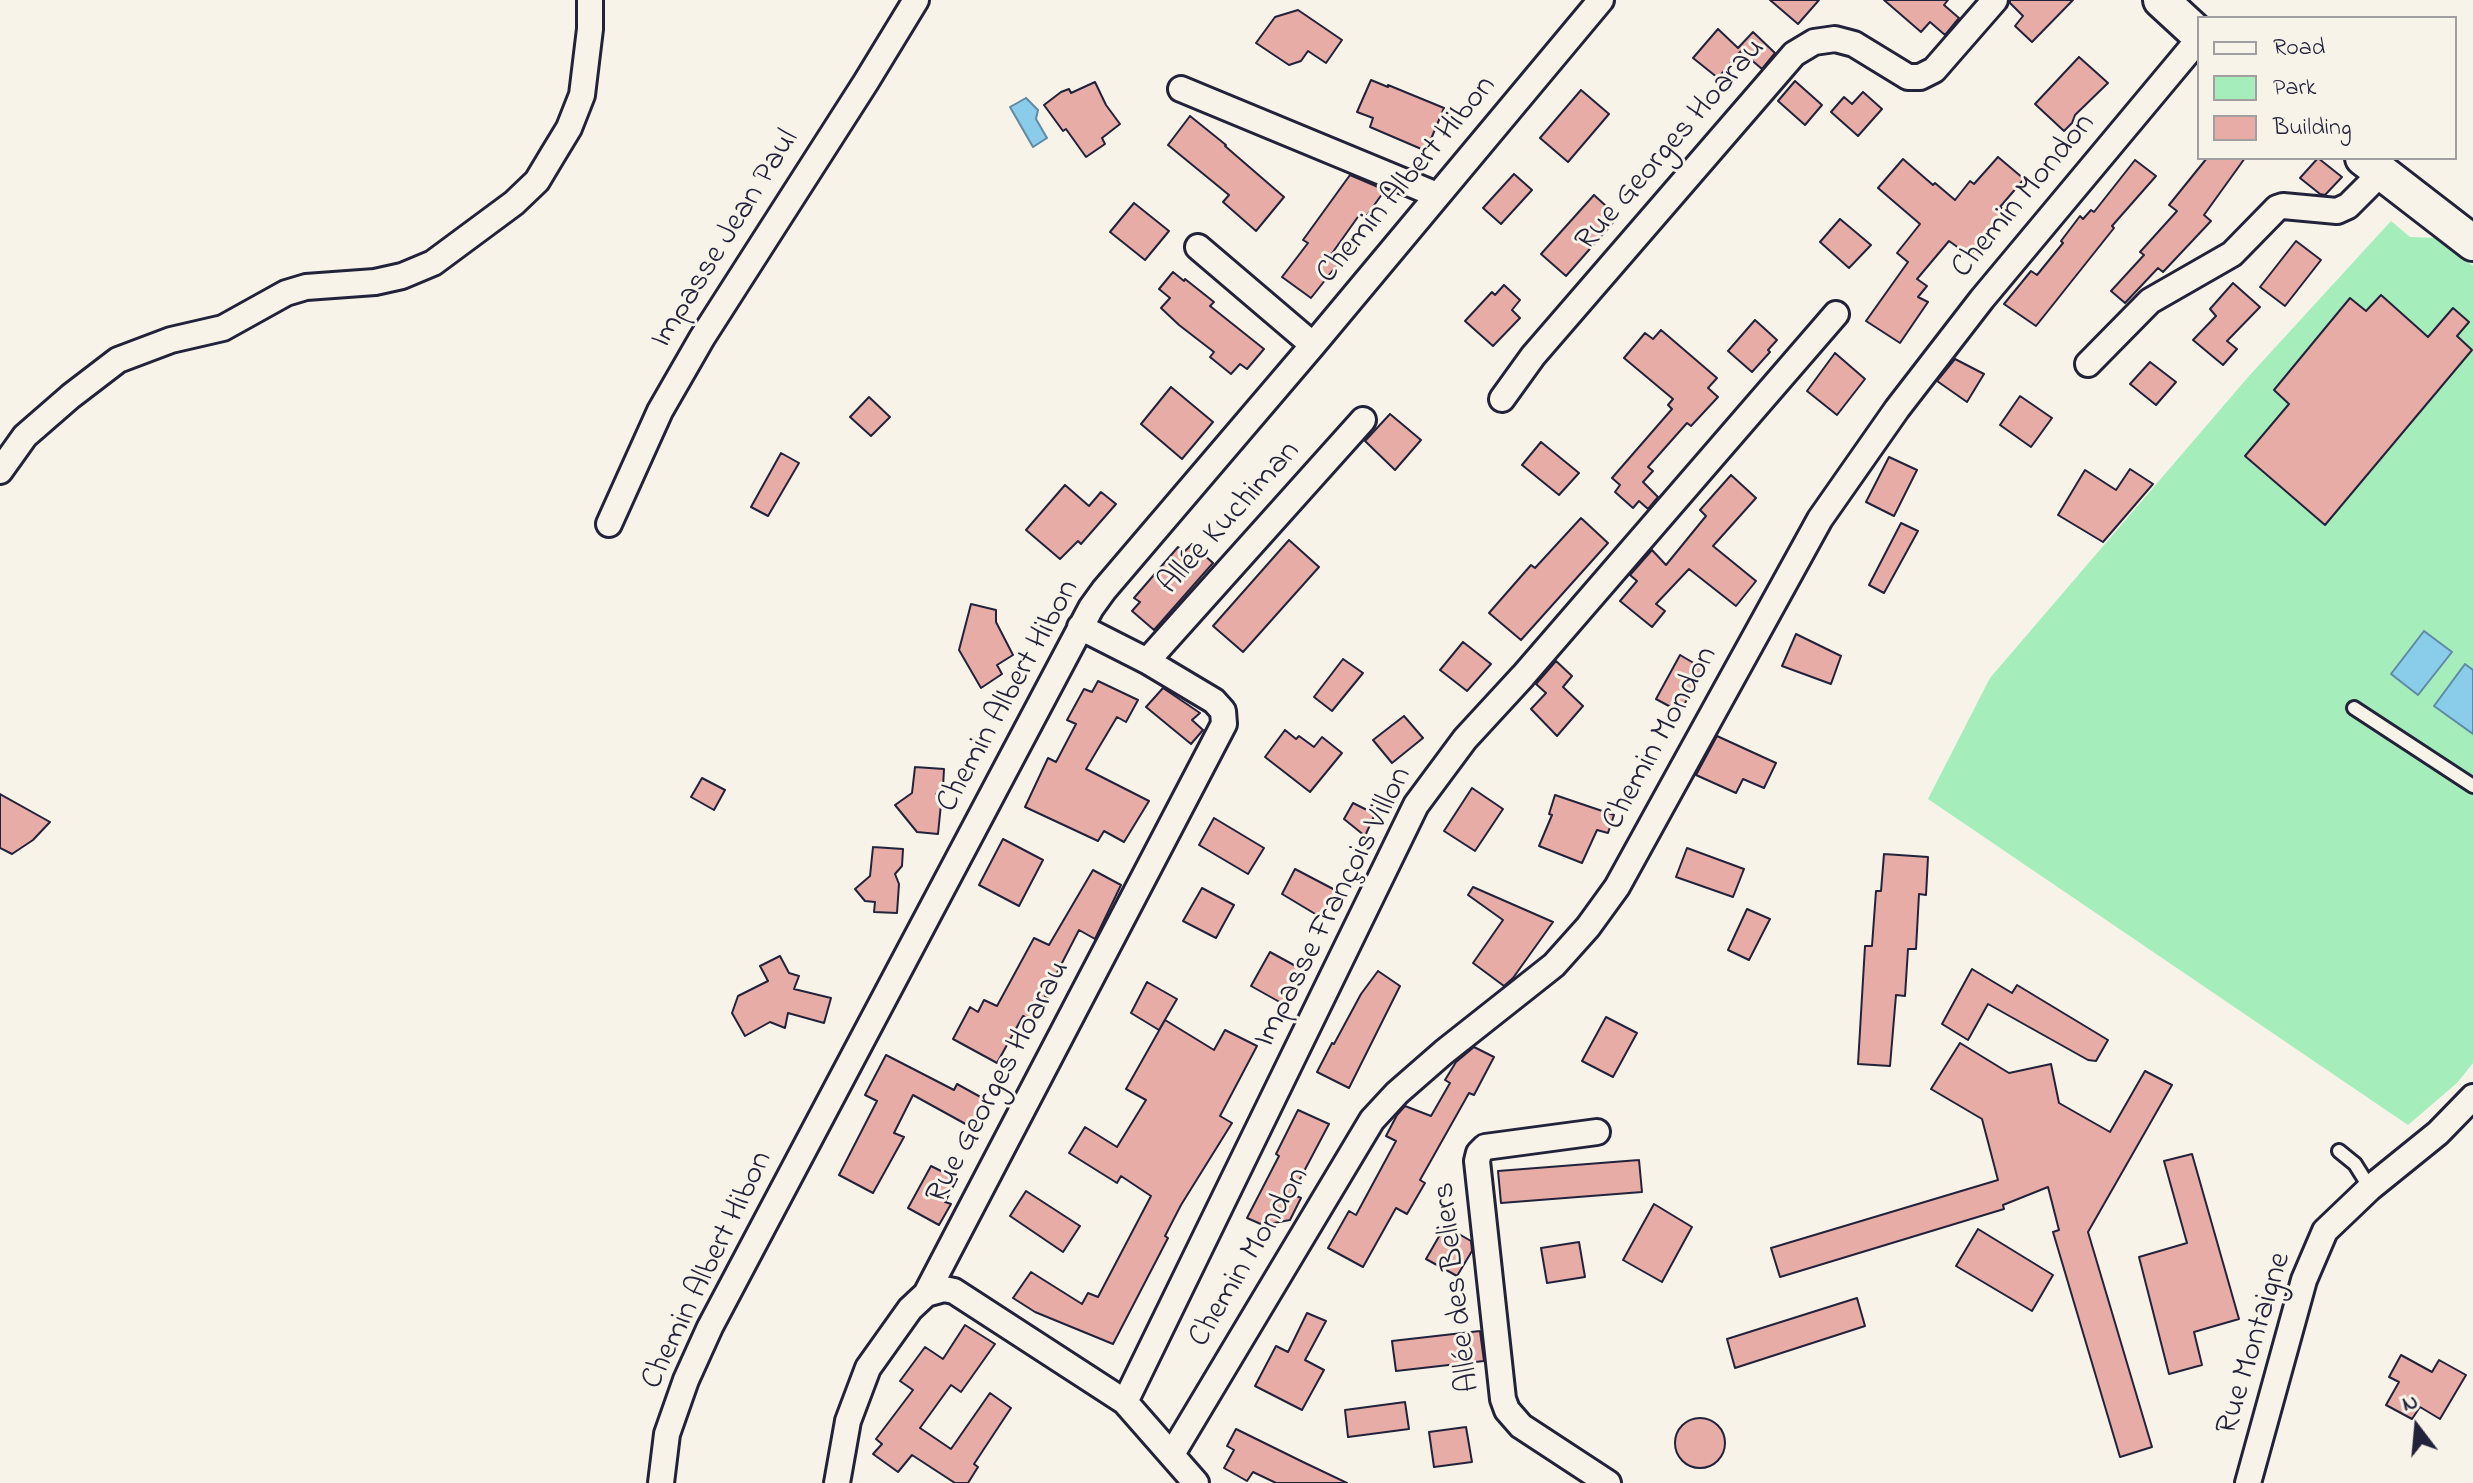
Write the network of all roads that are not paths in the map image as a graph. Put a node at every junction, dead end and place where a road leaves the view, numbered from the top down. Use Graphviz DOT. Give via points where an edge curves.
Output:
graph roads {
  1 [pos="590,0"];
  2 [pos="916,0"];
  3 [pos="1601,0"];
  4 [pos="1995,0"];
  5 [pos="2161,0"];
  6 [pos="2197,35"];
  7 [pos="2197,39"];
  8 [pos="1181,89"];
  9 [pos="2372,165"];
  10 [pos="1437,195"];
  11 [pos="2473,243"];
  12 [pos="1198,247"];
  13 [pos="1836,314"];
  14 [pos="1313,345"];
  15 [pos="2088,364"];
  16 [pos="1502,399"];
  17 [pos="1363,420"];
  18 [pos="0,471"];
  19 [pos="609,524"];
  20 [pos="1080,627"];
  21 [pos="1147,661"];
  22 [pos="2354,708"];
  23 [pos="2473,786"];
  24 [pos="2473,1097"];
  25 [pos="1597,1132"];
  26 [pos="2339,1151"];
  27 [pos="2370,1188"];
  28 [pos="926,1294"];
  29 [pos="1125,1402"];
  30 [pos="1172,1454"];
  31 [pos="661,1483"];
  32 [pos="837,1483"];
  33 [pos="1196,1483"];
  34 [pos="1608,1483"];
  35 [pos="2248,1483"];
  1 -- 18 [label="street" via="582,95 537,181 514,203 433,263 402,276 306,287 223,328 118,360 25,436"];
  2 -- 19 [label="street, Impasse Jean Paul" via="702,338 660,411"];
  3 -- 10 [label="street, Chemin Albert Hibon"];
  4 -- 16 [label="street, Rue Georges Hoarau" via="1934,70 1920,77 1908,77 1854,44 1835,39 1814,42 1794,54 1533,356"];
  5 -- 6 [label="main road"];
  7 -- 30 [label="street, Chemin Mondon" via="1982,299 1828,507 1617,887 1588,927 1554,965 1444,1052 1372,1120"];
  8 -- 10 [label="street"];
  9 -- 11 [label="main road"];
  9 -- 15 [label="street" via="2348,206 2337,211 2277,208 2232,254 2150,301"];
  10 -- 14 [label="street, Chemin Albert Hibon"];
  12 -- 14 [label="street"];
  13 -- 29 [label="street, Impasse François Villon" via="1465,739 1416,805"];
  14 -- 20 [label="street, Chemin Albert Hibon" via="1104,590"];
  17 -- 21 [label="street, Allée Kuchiman"];
  20 -- 21 [label="street"];
  20 -- 31 [label="street, Chemin Albert Hibon" via="710,1327 667,1434"];
  21 -- 28 [label="street, Rue Georges Hoarau" via="1214,701 1223,711 1224,724"];
  22 -- 23 [label="lane"];
  24 -- 27 [label="street, Rue Montaigne"];
  25 -- 34 [label="street, Allée des Beliers" via="1485,1147 1477,1161 1507,1410 1521,1426"];
  26 -- 27 [label="lane"];
  27 -- 35 [label="street, Rue Montaigne" via="2325,1231 2304,1280"];
  28 -- 29 [label="street" via="954,1291"];
  28 -- 32 [label="street, Rue Georges Hoarau" via="868,1368 848,1421"];
  29 -- 30 [label="street"];
  30 -- 33 [label="street"];
}
